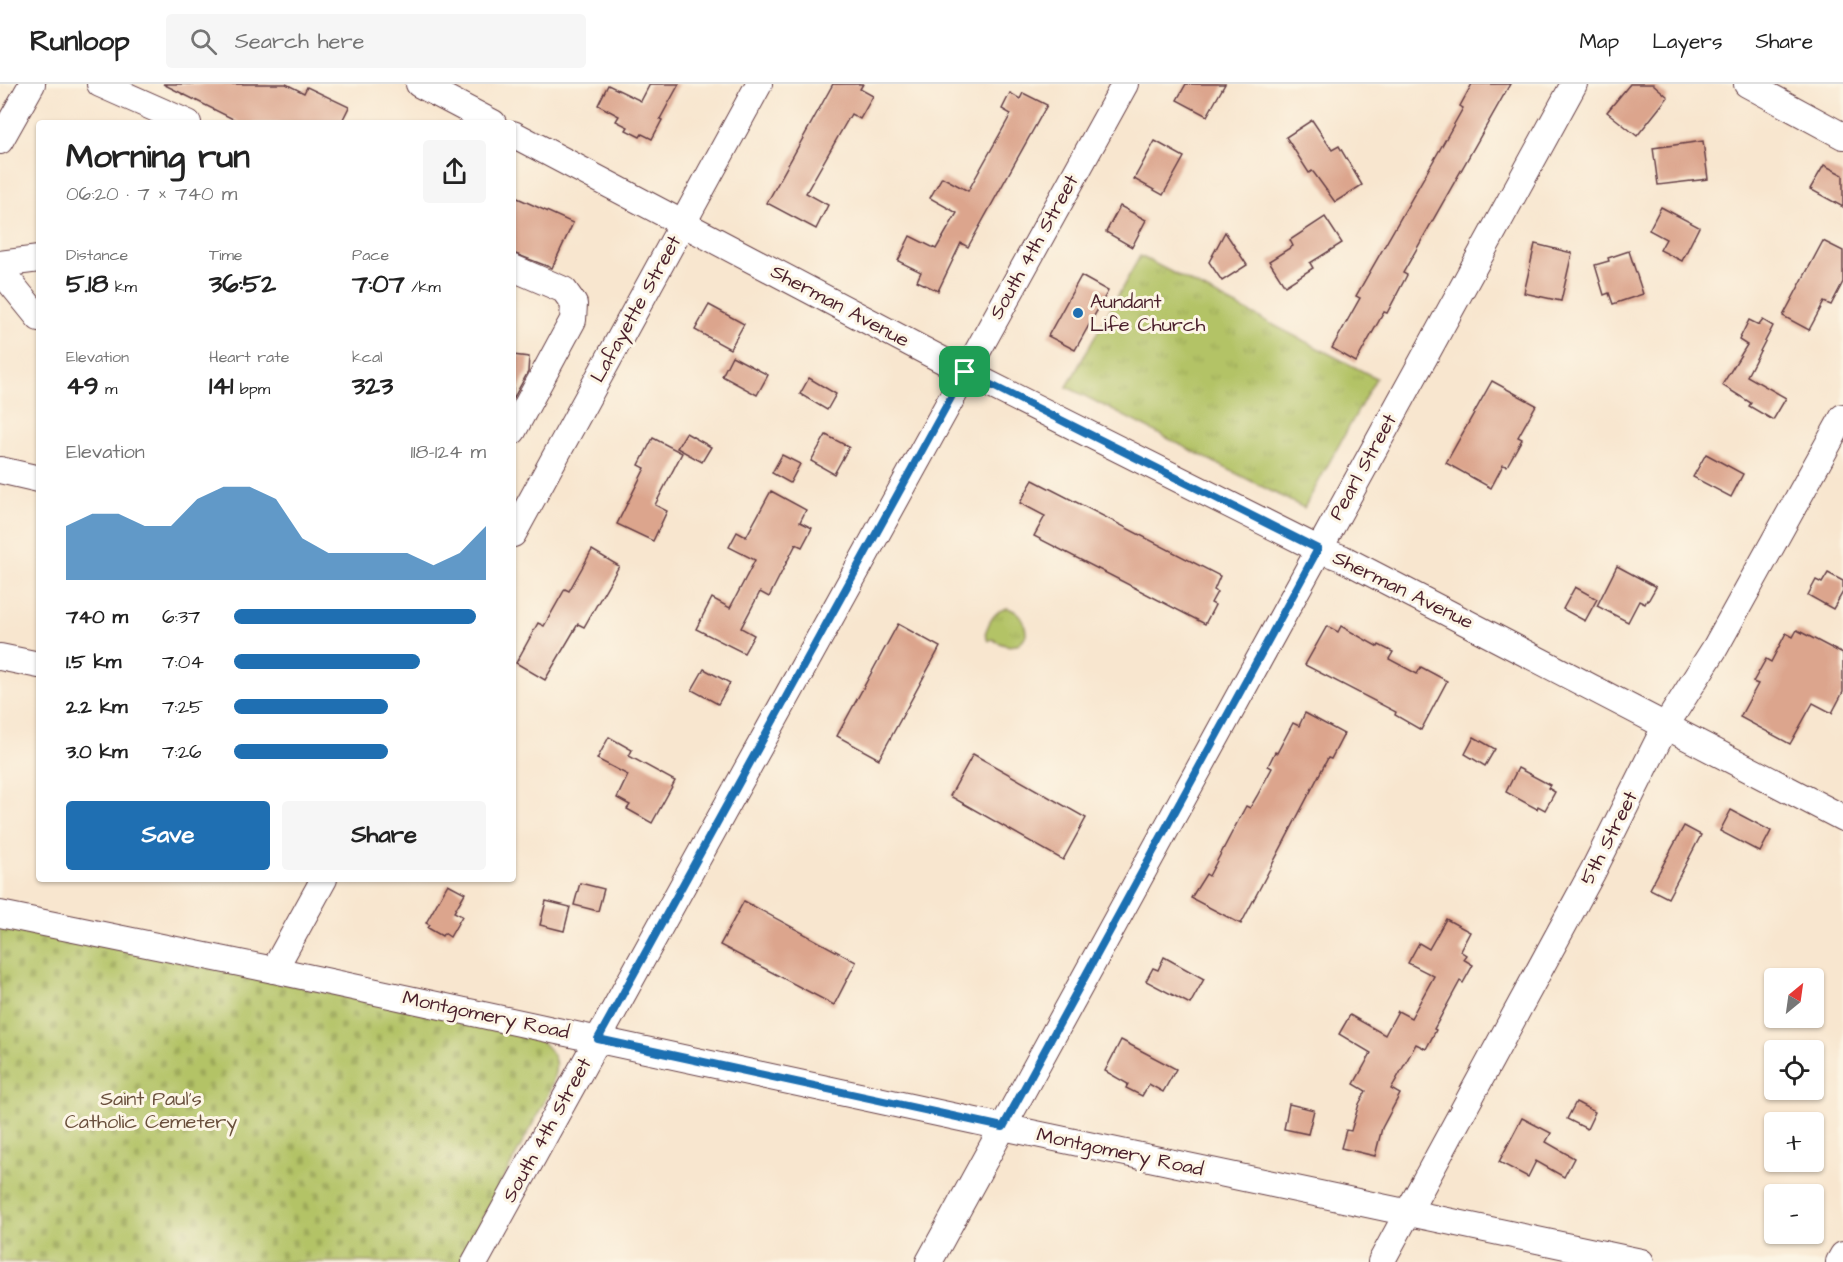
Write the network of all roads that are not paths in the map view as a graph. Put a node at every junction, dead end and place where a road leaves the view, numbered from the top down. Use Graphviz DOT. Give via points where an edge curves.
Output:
graph roads {
  1 [pos="32,84"];
  2 [pos="100,84"];
  3 [pos="419,84"];
  4 [pos="759,84"];
  5 [pos="1125,84"];
  6 [pos="1574,84"];
  7 [pos="1747,84"];
  8 [pos="181,120"];
  9 [pos="487,120"];
  10 [pos="516,136"];
  11 [pos="1843,136"];
  12 [pos="0,141"];
  13 [pos="683,223"];
  14 [pos="36,259"];
  15 [pos="0,264"];
  16 [pos="516,269"];
  17 [pos="0,270"];
  18 [pos="36,314"];
  19 [pos="965,372"];
  20 [pos="520,402"];
  21 [pos="1843,417"];
  22 [pos="516,419"];
  23 [pos="0,470"];
  24 [pos="36,478"];
  25 [pos="516,529"];
  26 [pos="1318,549"];
  27 [pos="0,657"];
  28 [pos="36,664"];
  29 [pos="1666,725"];
  30 [pos="1843,818"];
  31 [pos="322,882"];
  32 [pos="0,914"];
  33 [pos="274,970"];
  34 [pos="598,1039"];
  35 [pos="1003,1127"];
  36 [pos="1408,1213"];
  37 [pos="1843,1255"];
  38 [pos="474,1262"];
  39 [pos="929,1262"];
  40 [pos="1381,1262"];
  41 [pos="1641,1262"];
  42 [pos="1839,1262"];
  1 -- 12 [label="street"];
  2 -- 8 [label="street"];
  3 -- 9 [label="street"];
  4 -- 13 [label="street, Lafayette Street"];
  5 -- 19 [label="street, South 4th Street"];
  6 -- 26 [label="street, Pearl Street"];
  7 -- 11 [label="street"];
  10 -- 13 [label="street, Sherman Avenue"];
  13 -- 19 [label="street, Sherman Avenue"];
  13 -- 25 [label="street, Lafayette Street"];
  14 -- 15 [label="street"];
  16 -- 20 [label="street" via="564,290 574,304 573,320"];
  17 -- 18 [label="street"];
  19 -- 26 [label="street, Sherman Avenue"];
  19 -- 34 [label="street, South 4th Street"];
  20 -- 22 [label="street"];
  21 -- 29 [label="street, 5th Street" via="1715,648"];
  23 -- 24 [label="street"];
  26 -- 29 [label="street, Sherman Avenue" via="1363,568"];
  26 -- 35 [label="street, Pearl Street"];
  27 -- 28 [label="street"];
  29 -- 30 [label="street, Sherman Avenue"];
  29 -- 36 [label="street, 5th Street" via="1593,871"];
  31 -- 33 [label="street"];
  32 -- 33 [label="street, Montgomery Road"];
  33 -- 34 [label="street, Montgomery Road"];
  34 -- 35 [label="street, Montgomery Road"];
  34 -- 38 [label="street, South 4th Street"];
  35 -- 36 [label="street, Montgomery Road"];
  35 -- 39 [label="street, Pearl Street"];
  36 -- 40 [label="street, 5th Street"];
  36 -- 41 [label="street, Montgomery Road"];
  37 -- 42 [label="street"];
}
